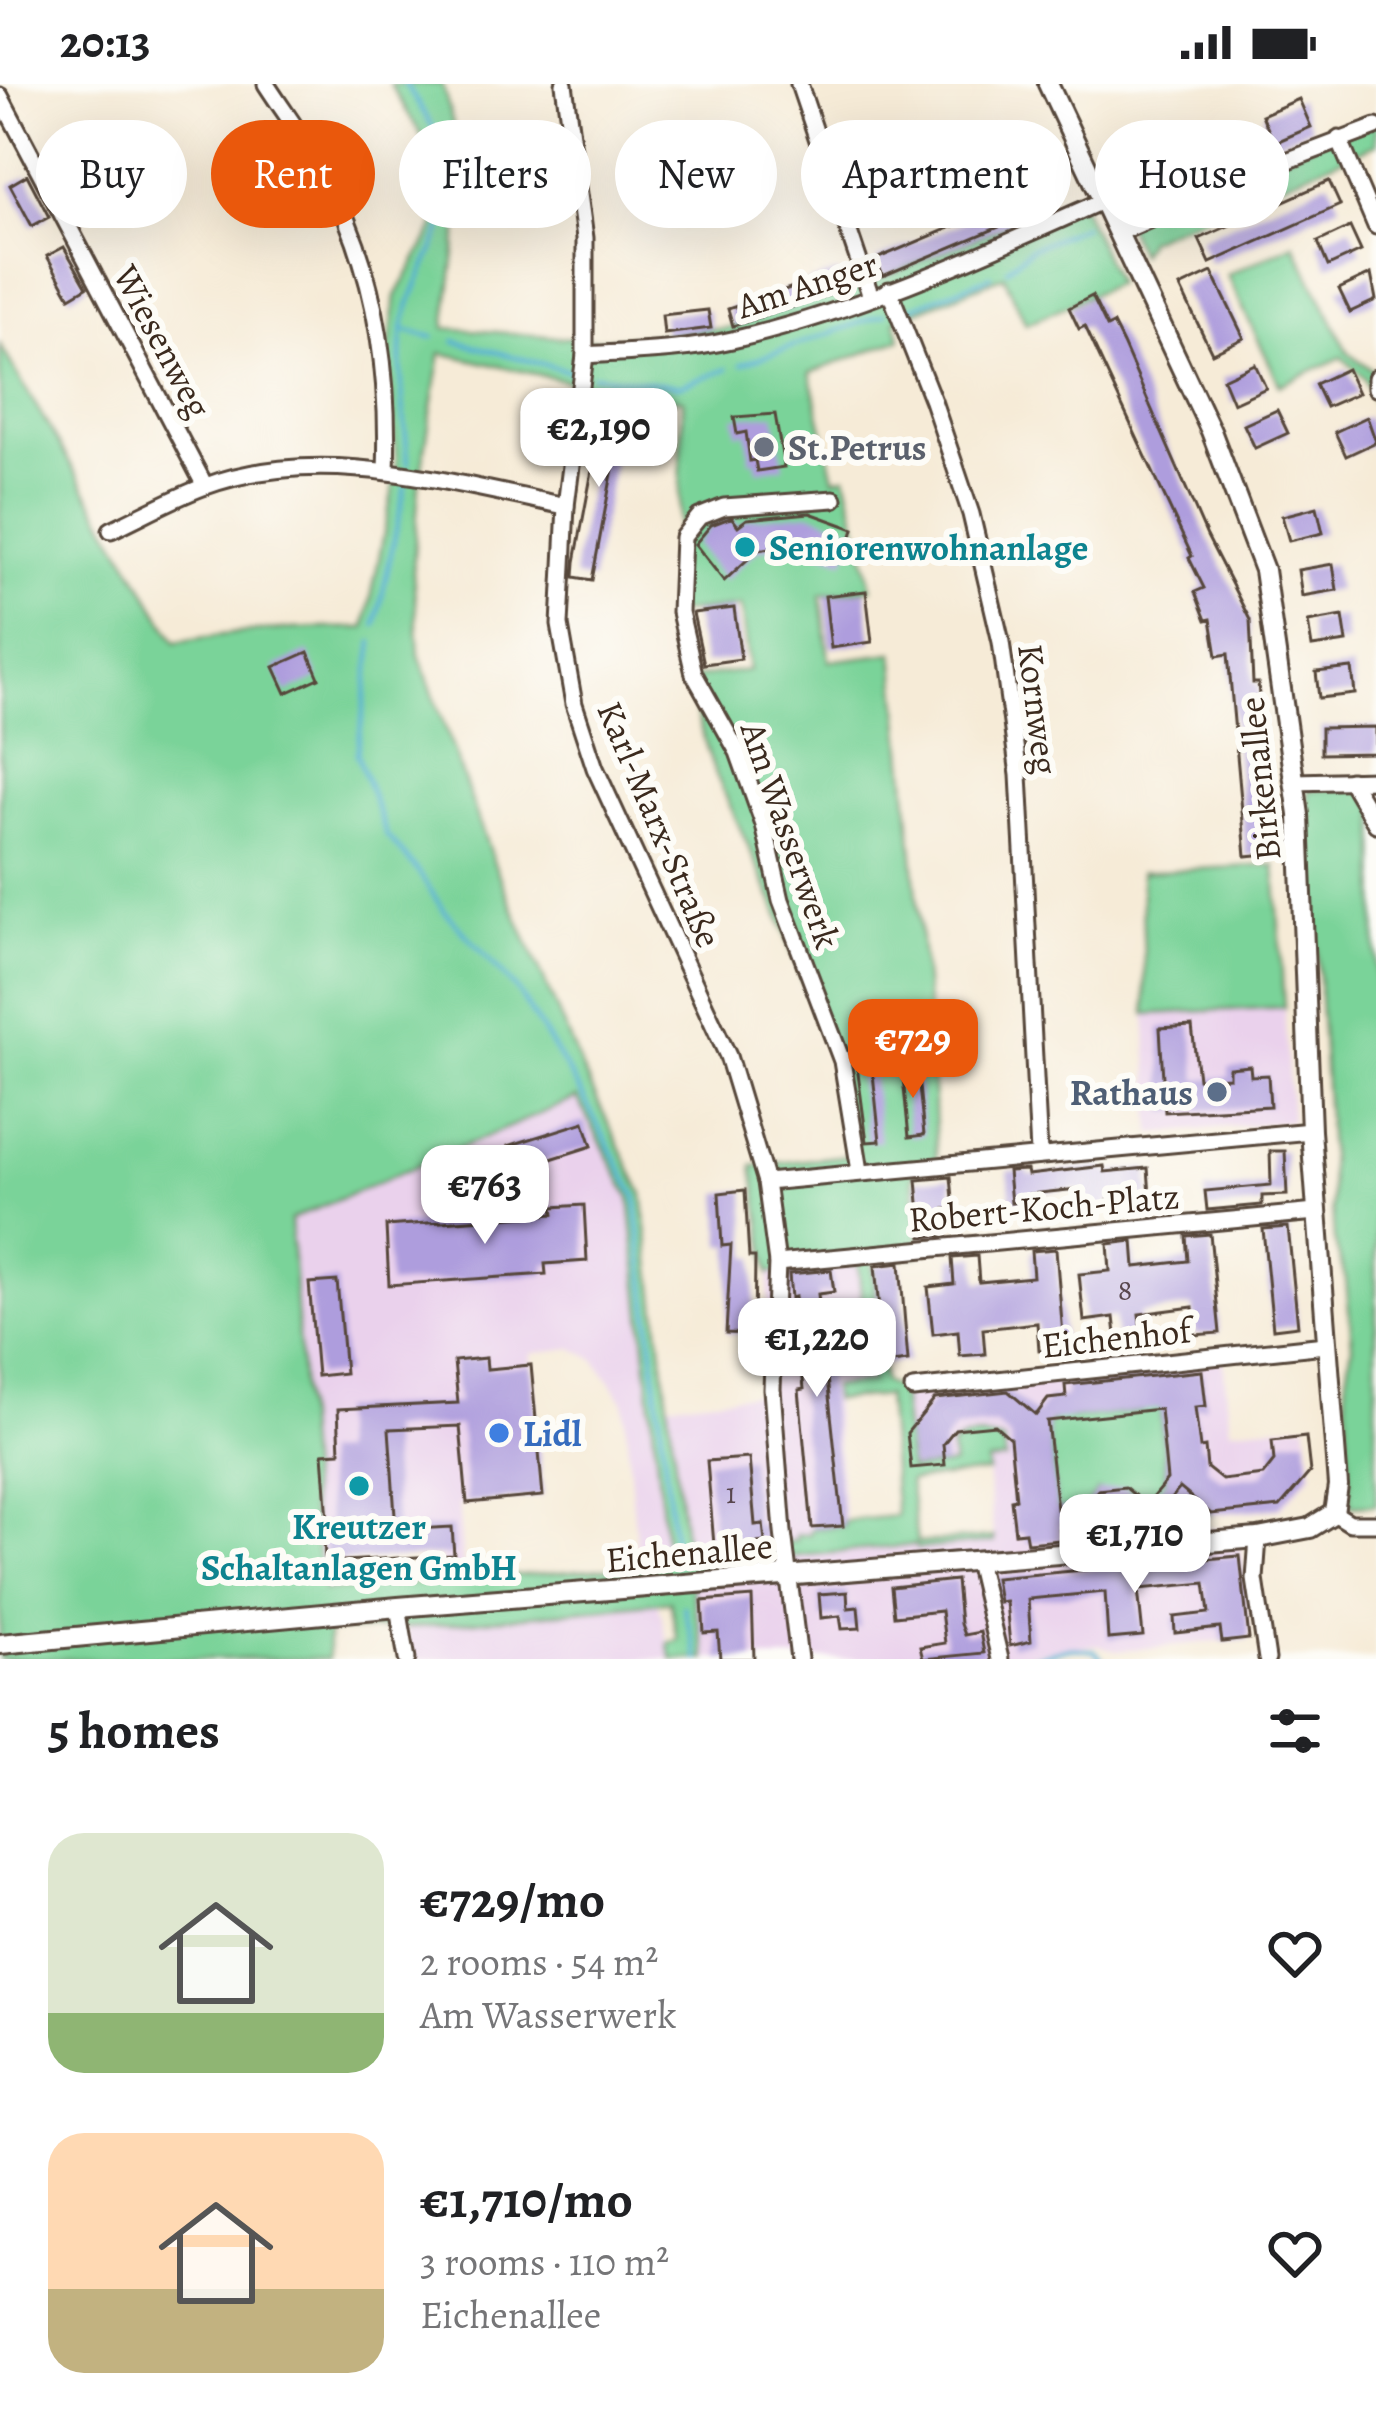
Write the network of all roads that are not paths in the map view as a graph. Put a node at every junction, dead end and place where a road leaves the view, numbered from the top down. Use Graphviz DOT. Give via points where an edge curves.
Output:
graph roads {
  1 [pos="266,84"];
  2 [pos="564,84"];
  3 [pos="799,84"];
  4 [pos="1048,84"];
  5 [pos="0,96"];
  6 [pos="1376,128"];
  7 [pos="1339,139"];
  8 [pos="1095,186"];
  9 [pos="1095,204"];
  10 [pos="1376,226"];
  11 [pos="1116,228"];
  12 [pos="1118,233"];
  13 [pos="889,290"];
  14 [pos="871,297"];
  15 [pos="585,355"];
  16 [pos="1376,378"];
  17 [pos="1376,388"];
  18 [pos="386,471"];
  19 [pos="205,486"];
  20 [pos="833,499"];
  21 [pos="566,506"];
  22 [pos="111,530"];
  23 [pos="1350,780"];
  24 [pos="1376,780"];
  25 [pos="1295,782"];
  26 [pos="1376,824"];
  27 [pos="1311,1131"];
  28 [pos="1039,1154"];
  29 [pos="860,1171"];
  30 [pos="766,1182"];
  31 [pos="1316,1212"];
  32 [pos="777,1263"];
  33 [pos="1324,1345"];
  34 [pos="913,1389"];
  35 [pos="1334,1513"];
  36 [pos="1376,1523"];
  37 [pos="1258,1538"];
  38 [pos="977,1561"];
  39 [pos="788,1577"];
  40 [pos="398,1607"];
  41 [pos="0,1644"];
  42 [pos="407,1659"];
  43 [pos="800,1659"];
  44 [pos="1000,1659"];
  45 [pos="1267,1659"];
  1 -- 18 [label="street" via="323,172 363,265 384,356"];
  2 -- 15 [label="street, Karl-Marx-Straße" via="585,238"];
  3 -- 14 [label="street"];
  4 -- 8 [label="street, Birkenallee"];
  5 -- 19 [label="street, Wiesenweg"];
  6 -- 7 [label="street"];
  7 -- 10 [label="street"];
  7 -- 12 [label="street"];
  9 -- 13 [label="street, Am Anger"];
  11 -- 12 [label="street, Birkenallee"];
  12 -- 25 [label="street, Birkenallee" via="1264,570"];
  13 -- 14 [label="street, Am Anger"];
  13 -- 28 [label="street, Kornweg" via="971,514 1001,642 1018,776"];
  14 -- 15 [label="street, Am Anger" via="730,341"];
  15 -- 21 [label="street, Karl-Marx-Straße"];
  16 -- 17 [label="street"];
  18 -- 19 [label="street" via="284,469"];
  18 -- 21 [label="street"];
  19 -- 22 [label="street"];
  20 -- 29 [label="street, Am Wasserwerk" via="724,507 699,518 682,536 680,612 694,674 738,752 781,900 842,1061"];
  21 -- 30 [label="street, Karl-Marx-Straße" via="560,625 574,704 595,768 728,1056"];
  23 -- 24 [label="street"];
  23 -- 25 [label="street"];
  23 -- 26 [label="street"];
  25 -- 27 [label="street, Birkenallee"];
  27 -- 28 [label="street"];
  27 -- 31 [label="street, Birkenallee"];
  28 -- 29 [label="street"];
  29 -- 30 [label="street"];
  30 -- 32 [label="street, Karl-Marx-Straße"];
  31 -- 32 [label="street, Robert-Koch-Platz"];
  31 -- 33 [label="street, Birkenallee"];
  32 -- 39 [label="street, Karl-Marx-Straße" via="772,1389"];
  33 -- 34 [label="street, Eichenhof"];
  33 -- 35 [label="street, Birkenallee"];
  35 -- 36 [label="street" via="1350,1523"];
  35 -- 37 [label="street, Eichenallee" via="1310,1528"];
  37 -- 38 [label="street, Eichenallee"];
  37 -- 45 [label="street"];
  38 -- 39 [label="street, Eichenallee"];
  38 -- 44 [label="street"];
  39 -- 40 [label="street, Eichenallee"];
  39 -- 43 [label="street, Karl-Marx-Straße"];
  40 -- 41 [label="street, Eichenallee"];
  40 -- 42 [label="street"];
}
